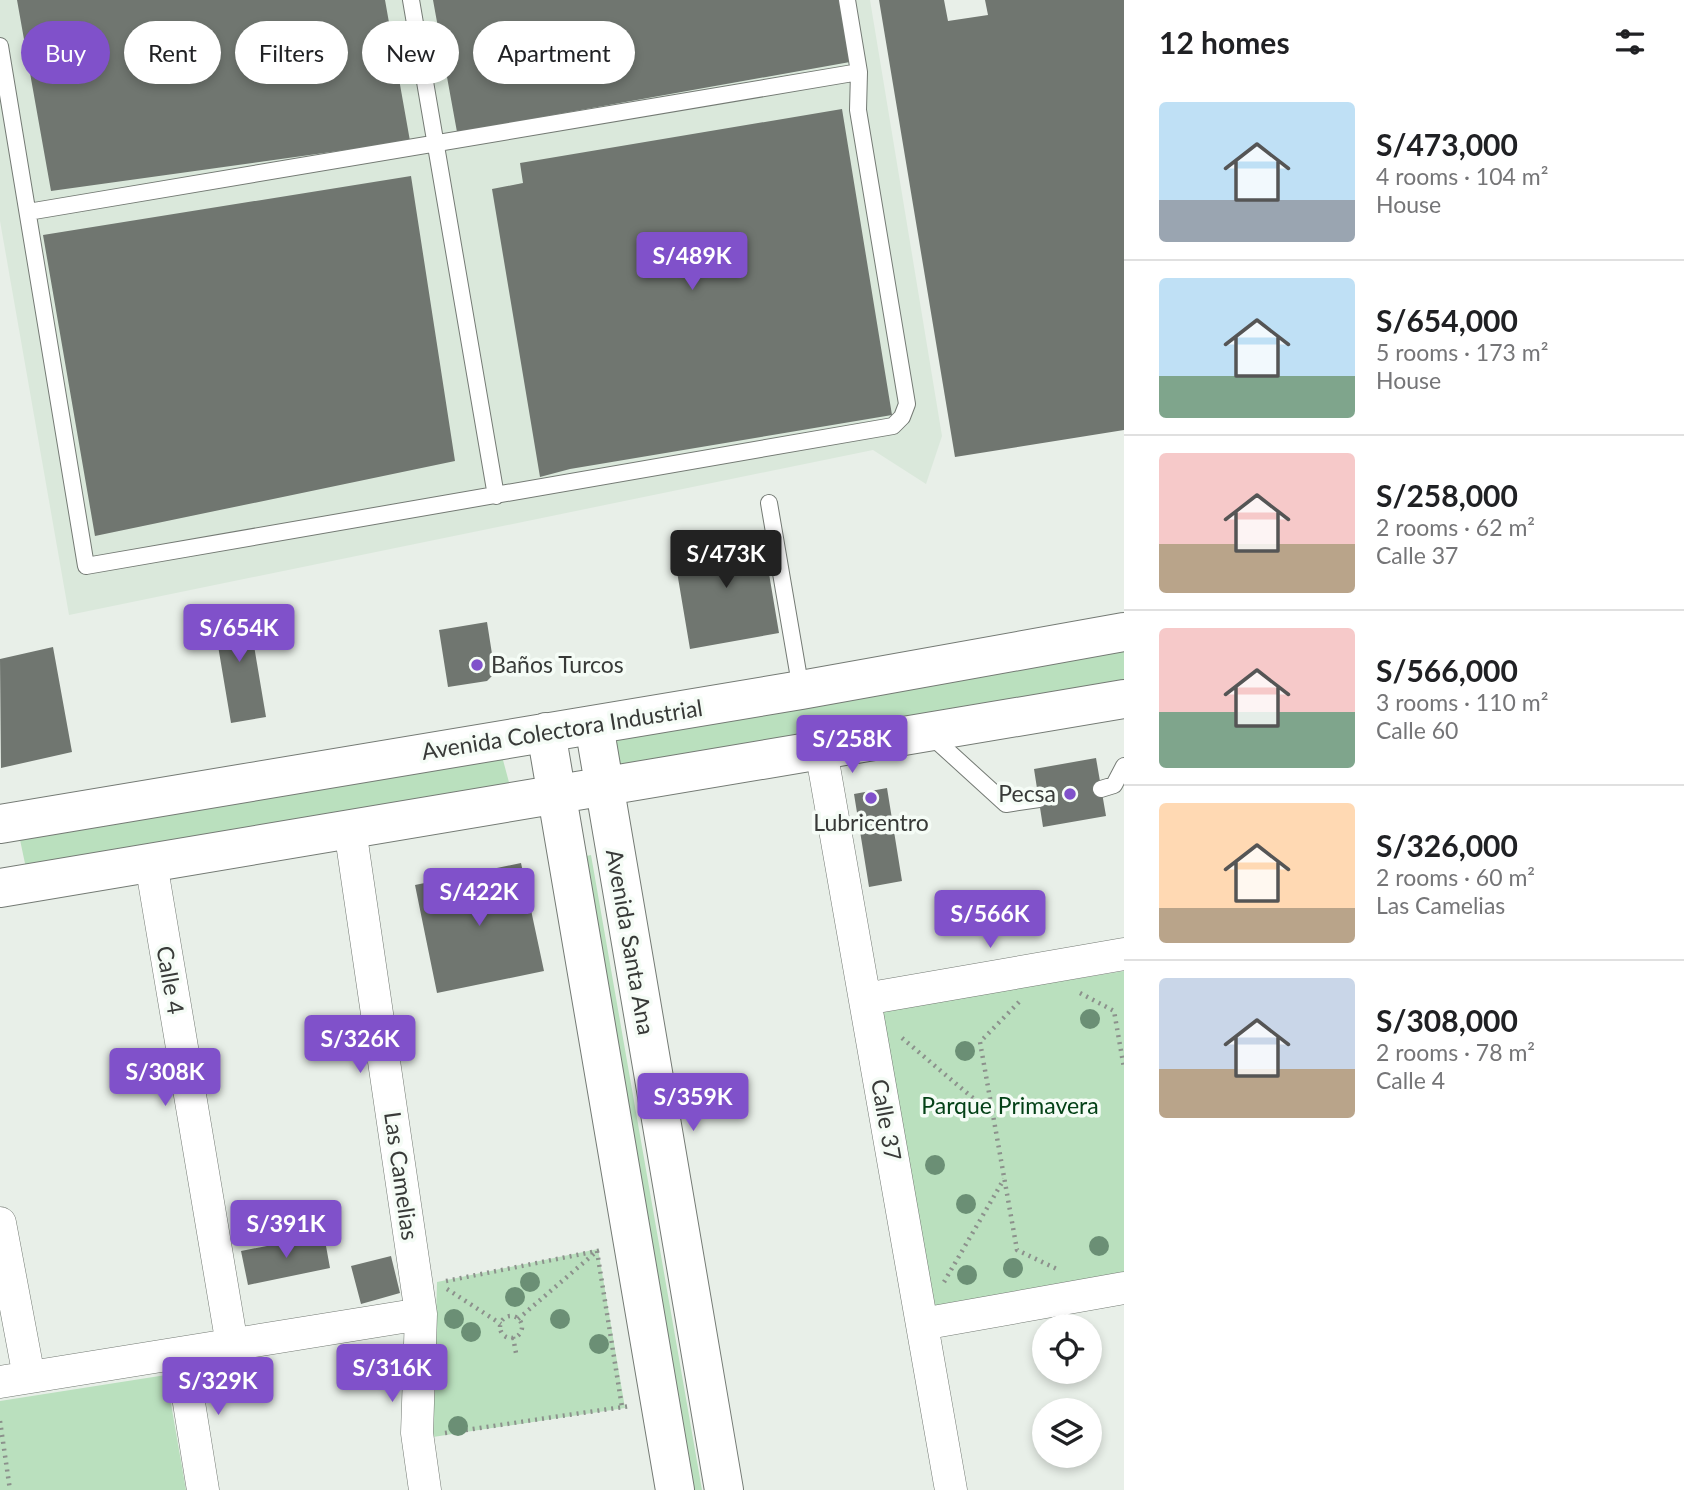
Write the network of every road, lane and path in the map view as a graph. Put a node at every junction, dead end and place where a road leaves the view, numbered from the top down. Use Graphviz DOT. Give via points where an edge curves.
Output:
graph roads {
  1 [pos="411,0"];
  2 [pos="847,0"];
  3 [pos="0,46"];
  4 [pos="859,72"];
  5 [pos="436,144"];
  6 [pos="28,212"];
  7 [pos="496,496"];
  8 [pos="769,503"];
  9 [pos="1124,632"];
  10 [pos="801,690"];
  11 [pos="1124,699"];
  12 [pos="594,724"];
  13 [pos="546,732"];
  14 [pos="928,732"];
  15 [pos="821,750"];
  16 [pos="1124,766"];
  17 [pos="603,787"];
  18 [pos="1101,789"];
  19 [pos="556,795"];
  20 [pos="1039,799"];
  21 [pos="0,824"];
  22 [pos="350,829"];
  23 [pos="151,863"];
  24 [pos="0,888"];
  25 [pos="1124,954"];
  26 [pos="1074,990"];
  27 [pos="865,999"];
  28 [pos="1022,999"];
  29 [pos="895,1032"];
  30 [pos="1124,1068"];
  31 [pos="993,1115"];
  32 [pos="1004,1179"];
  33 [pos="0,1223"];
  34 [pos="597,1251"];
  35 [pos="1061,1271"];
  36 [pos="1124,1288"];
  37 [pos="940,1290"];
  38 [pos="422,1314"];
  39 [pos="518,1319"];
  40 [pos="501,1324"];
  41 [pos="922,1324"];
  42 [pos="513,1338"];
  43 [pos="232,1345"];
  44 [pos="181,1353"];
  45 [pos="516,1353"];
  46 [pos="15,1380"];
  47 [pos="0,1421"];
  48 [pos="435,1435"];
  49 [pos="10,1490"];
  50 [pos="203,1490"];
  51 [pos="425,1490"];
  52 [pos="676,1490"];
  53 [pos="724,1490"];
  54 [pos="951,1490"];
  1 -- 5 [label="lane"];
  2 -- 4 [label="lane"];
  3 -- 6 [label="lane"];
  4 -- 5 [label="lane"];
  4 -- 7 [label="lane" via="858,110 907,404 902,417 893,426"];
  5 -- 6 [label="lane"];
  5 -- 7 [label="lane"];
  6 -- 7 [label="lane" via="86,566"];
  8 -- 10 [label="lane"];
  9 -- 10 [label="main road, Avenida Colectora Industrial"];
  10 -- 12 [label="main road, Avenida Colectora Industrial"];
  11 -- 14 [label="main road"];
  12 -- 13 [label="main road, Avenida Colectora Industrial"];
  12 -- 17 [label="main road, Avenida Santa Ana"];
  13 -- 19 [label="main road, Avenida Santa Ana"];
  13 -- 21 [label="main road, Avenida Colectora Industrial"];
  14 -- 15 [label="main road"];
  14 -- 20 [label="lane" via="1006,804"];
  15 -- 17 [label="main road"];
  15 -- 27 [label="street, Calle 37"];
  16 -- 18 [label="lane" via="1114,785"];
  17 -- 19 [label="main road"];
  17 -- 53 [label="main road, Avenida Santa Ana"];
  19 -- 22 [label="main road"];
  19 -- 52 [label="main road, Avenida Santa Ana"];
  22 -- 23 [label="main road"];
  22 -- 38 [label="street, Las Camelias"];
  23 -- 24 [label="main road"];
  23 -- 43 [label="street, Calle 4"];
  25 -- 27 [label="street"];
  26 -- 30 [label="path" via="1114,1010"];
  27 -- 41 [label="street, Calle 37"];
  28 -- 31 [label="path" via="980,1042"];
  29 -- 31 [label="path"];
  31 -- 32 [label="path"];
  32 -- 35 [label="path" via="1017,1250"];
  32 -- 37 [label="path"];
  33 -- 46 [label="street"];
  34 -- 39 [label="path"];
  34 -- 40 [label="path" via="438,1283"];
  34 -- 48 [label="path" via="622,1407"];
  36 -- 41 [label="street"];
  38 -- 43 [label="street"];
  38 -- 51 [label="street, Las Camelias" via="417,1433"];
  39 -- 40 [label="path" via="508,1317"];
  39 -- 42 [label="path" via="522,1329"];
  40 -- 42 [label="path" via="503,1334"];
  41 -- 54 [label="street, Calle 37"];
  42 -- 45 [label="path"];
  43 -- 44 [label="street"];
  44 -- 46 [label="street"];
  44 -- 50 [label="street"];
  47 -- 49 [label="path"];
}
